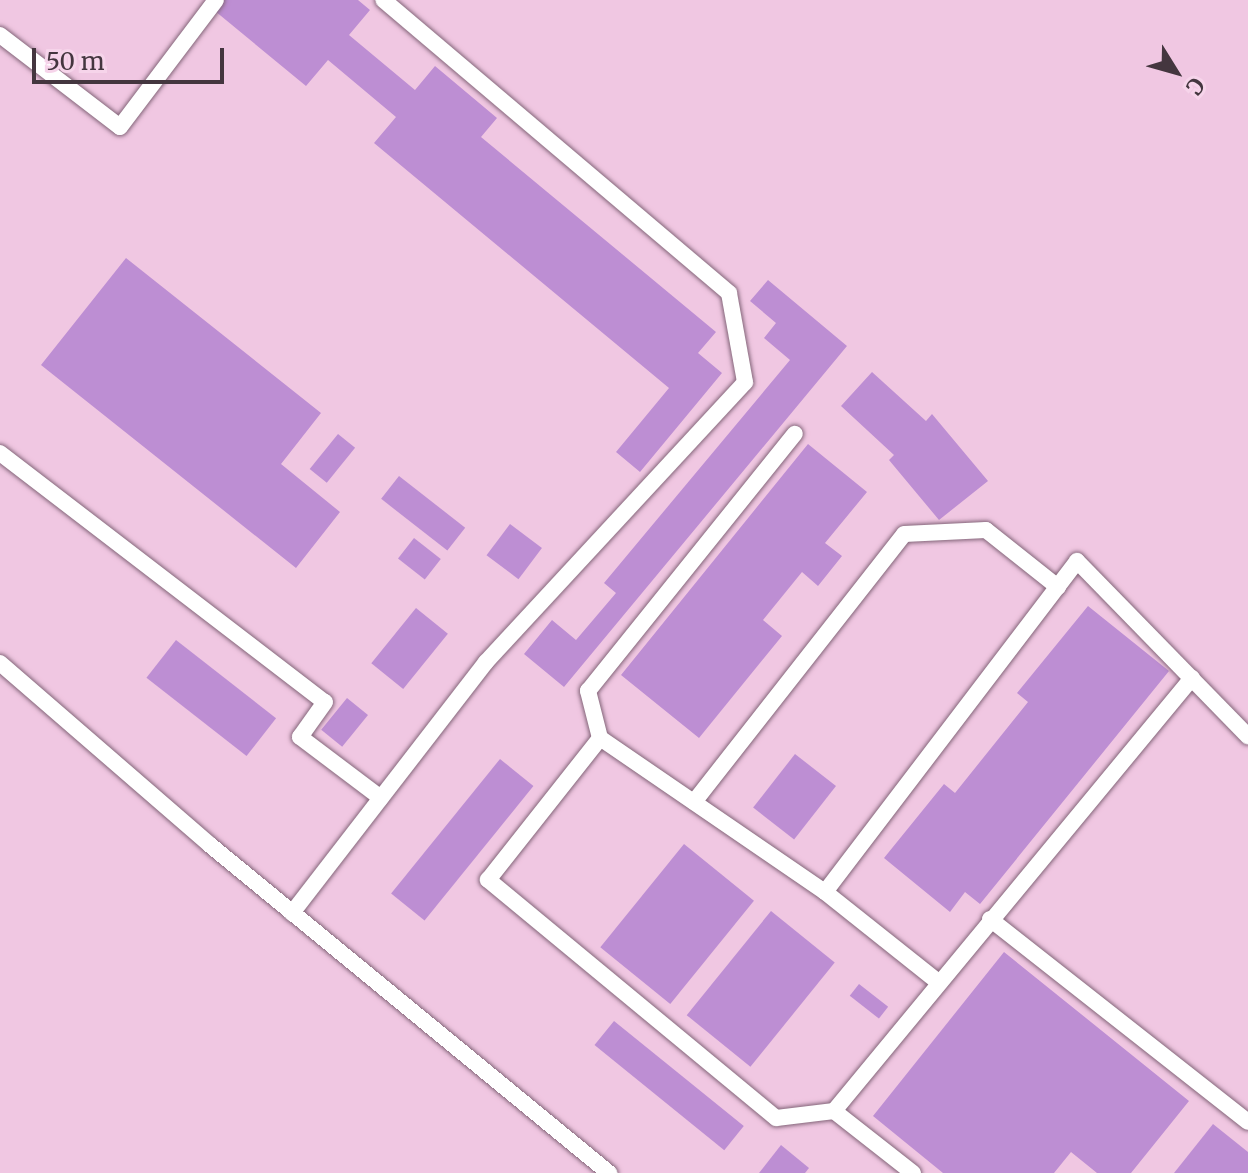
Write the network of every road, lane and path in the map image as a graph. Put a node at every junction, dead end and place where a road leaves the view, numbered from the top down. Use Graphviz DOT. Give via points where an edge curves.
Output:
graph roads {
  1 [pos="216,0"];
  2 [pos="384,0"];
  3 [pos="0,35"];
  4 [pos="795,434"];
  5 [pos="0,453"];
  6 [pos="1058,587"];
  7 [pos="0,663"];
  8 [pos="1192,678"];
  9 [pos="1248,736"];
  10 [pos="600,738"];
  11 [pos="381,798"];
  12 [pos="694,802"];
  13 [pos="825,892"];
  14 [pos="292,913"];
  15 [pos="990,919"];
  16 [pos="938,982"];
  17 [pos="834,1111"];
  18 [pos="1248,1122"];
  19 [pos="609,1173"];
  20 [pos="913,1173"];
  1 -- 3 [label="lane" via="120,127"];
  2 -- 11 [label="lane" via="729,293 745,382 486,662"];
  4 -- 10 [label="lane" via="588,691"];
  5 -- 11 [label="lane" via="325,702 300,737"];
  6 -- 8 [label="lane" via="1077,561"];
  6 -- 12 [label="lane" via="986,530 904,534"];
  6 -- 13 [label="lane"];
  7 -- 14 [label="lane"];
  8 -- 9 [label="lane"];
  8 -- 15 [label="lane"];
  10 -- 12 [label="lane"];
  10 -- 17 [label="lane" via="488,880 776,1118"];
  11 -- 14 [label="lane"];
  12 -- 13 [label="lane"];
  13 -- 16 [label="lane"];
  14 -- 19 [label="lane"];
  15 -- 16 [label="lane"];
  15 -- 18 [label="lane"];
  16 -- 17 [label="lane"];
  17 -- 20 [label="lane"];
}
